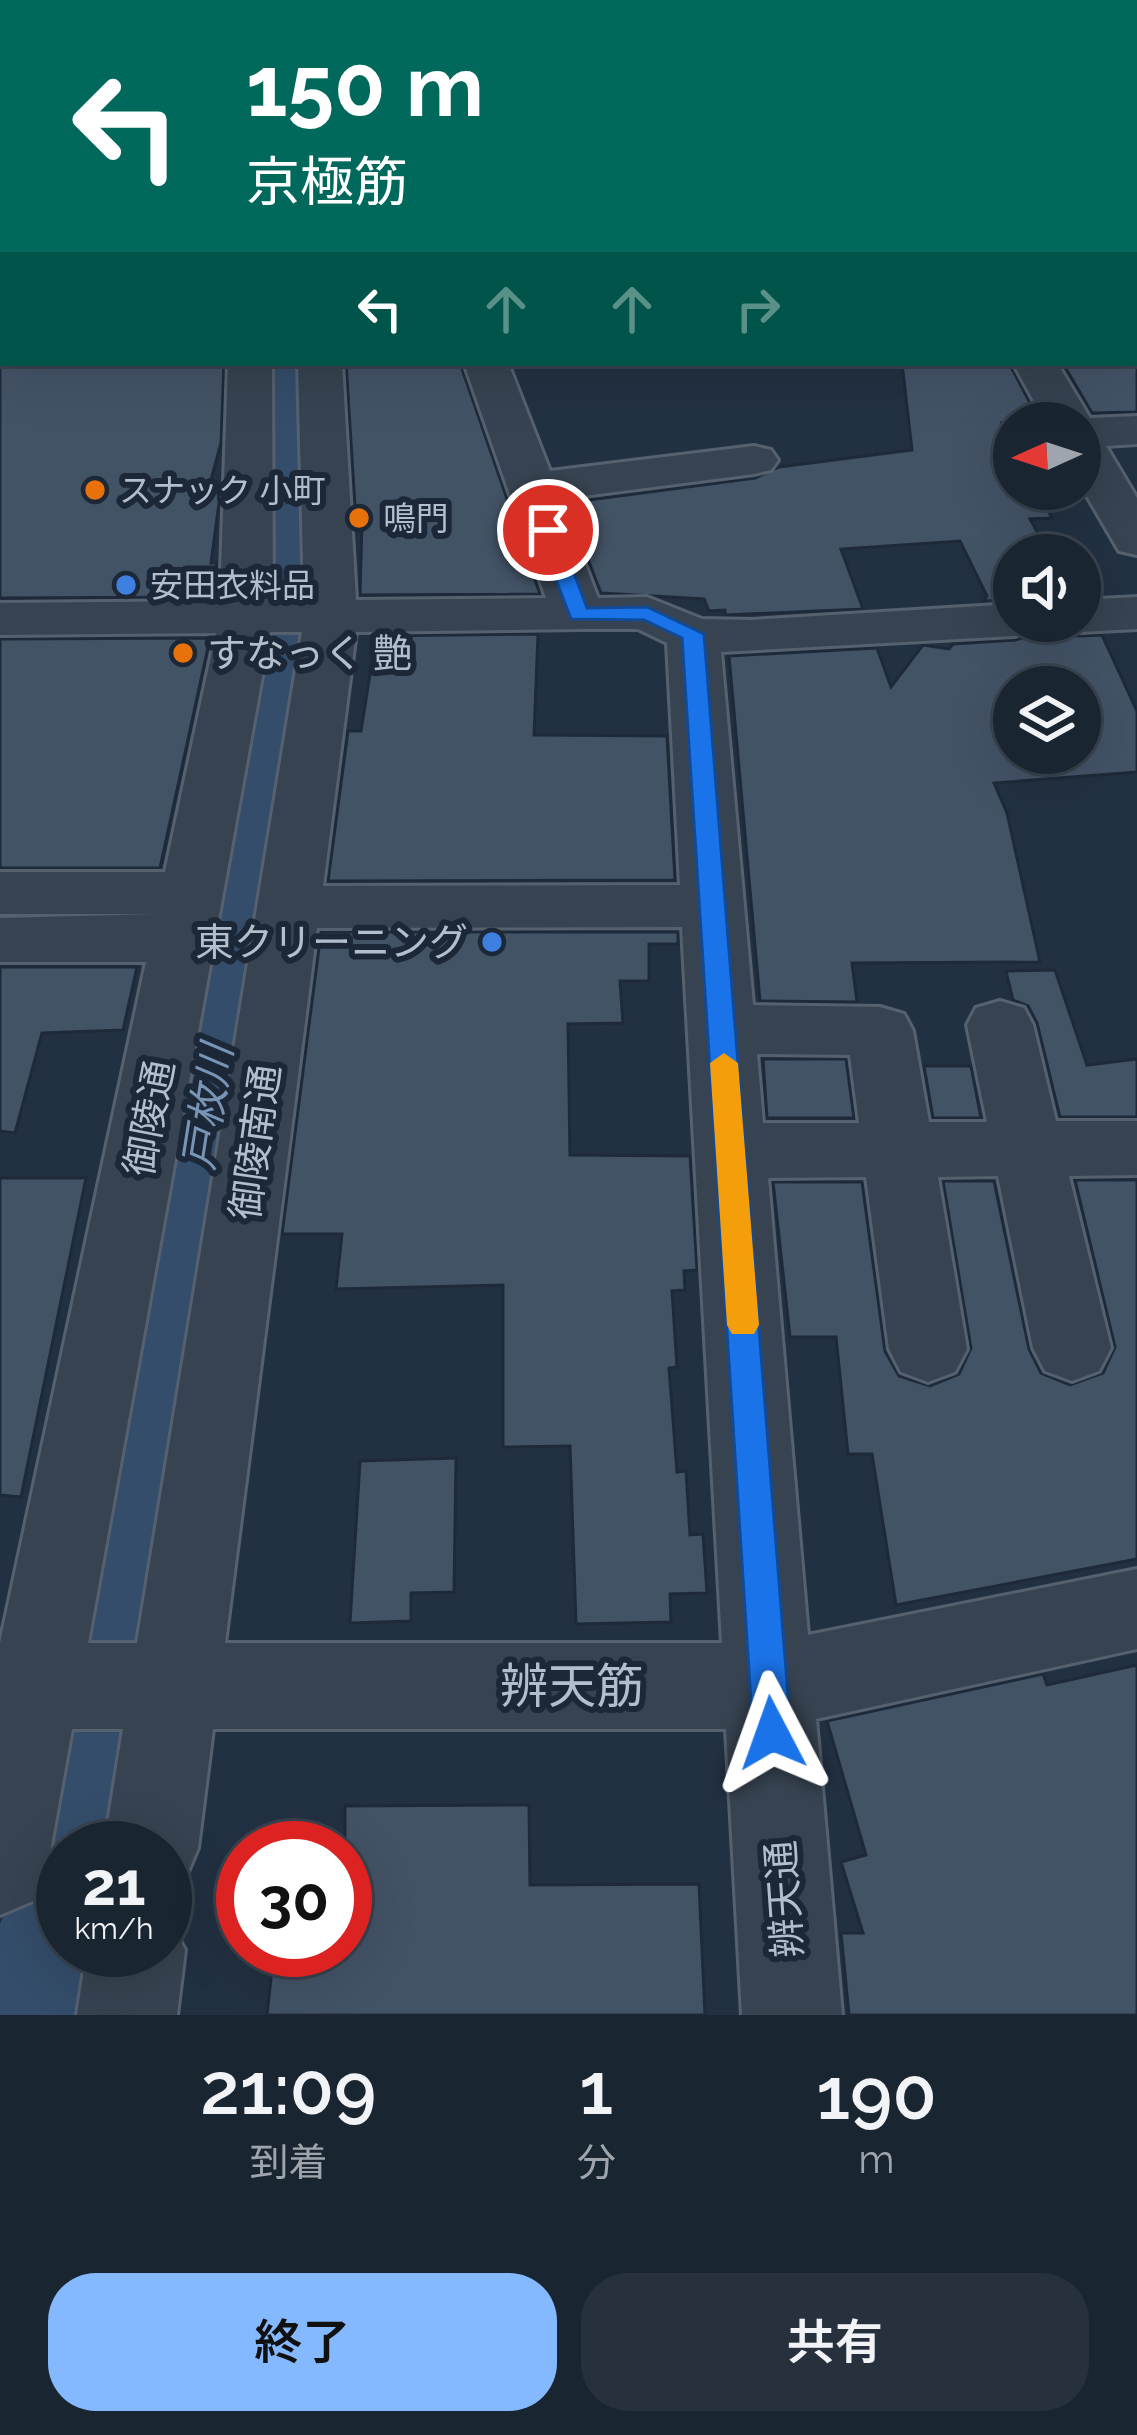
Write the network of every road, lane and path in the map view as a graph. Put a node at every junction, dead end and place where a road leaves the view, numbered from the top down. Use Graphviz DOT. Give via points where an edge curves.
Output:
graph roads {
  1 [pos="250,366"];
  2 [pos="320,366"];
  3 [pos="487,366"];
  4 [pos="1037,366"];
  5 [pos="1057,402"];
  6 [pos="1137,430"];
  7 [pos="1101,435"];
  8 [pos="754,460"];
  9 [pos="1101,476"];
  10 [pos="532,488"];
  11 [pos="1137,540"];
  12 [pos="578,614"];
  13 [pos="1107,615"];
  14 [pos="324,618"];
  15 [pos="0,619"];
  16 [pos="252,619"];
  17 [pos="993,621"];
  18 [pos="693,634"];
  19 [pos="1137,662"];
  20 [pos="0,892"];
  21 [pos="712,906"];
  22 [pos="289,907"];
  23 [pos="189,916"];
  24 [pos="0,940"];
  25 [pos="1000,1025"];
  26 [pos="722,1029"];
  27 [pos="1136,1148"];
  28 [pos="1028,1149"];
  29 [pos="898,1150"];
  30 [pos="730,1151"];
  31 [pos="1072,1348"];
  32 [pos="928,1349"];
  33 [pos="1137,1609"];
  34 [pos="32,1686"];
  35 [pos="164,1686"];
  36 [pos="769,1686"];
  37 [pos="154,1821"];
  38 [pos="0,1868"];
  39 [pos="132,1977"];
  40 [pos="127,2015"];
  41 [pos="792,2015"];
  1 -- 16 [label="street, 御陵通"];
  2 -- 14 [label="street, 御陵南通"];
  3 -- 10 [label="street"];
  4 -- 5 [label="street"];
  6 -- 7 [label="street"];
  8 -- 10 [label="street"];
  9 -- 11 [label="street"];
  10 -- 12 [label="street"];
  12 -- 14 [label="street"];
  12 -- 18 [label="street" via="647,614"];
  13 -- 19 [label="street"];
  14 -- 16 [label="street"];
  14 -- 22 [label="street, 御陵南通"];
  15 -- 16 [label="street"];
  16 -- 23 [label="street, 御陵通"];
  17 -- 18 [label="street"];
  18 -- 21 [label="street, 辨天通"];
  20 -- 23 [label="street"];
  21 -- 22 [label="street"];
  21 -- 26 [label="street, 辨天通"];
  22 -- 35 [label="street, 御陵南通"];
  23 -- 24 [label="street"];
  23 -- 34 [label="street, 御陵通"];
  25 -- 28 [label="street"];
  26 -- 29 [label="street" via="880,1031"];
  26 -- 30 [label="street, 辨天通"];
  27 -- 28 [label="street"];
  28 -- 29 [label="street"];
  28 -- 31 [label="street"];
  29 -- 30 [label="street"];
  29 -- 32 [label="street"];
  30 -- 36 [label="street, 辨天通"];
  33 -- 36 [label="street, 辨天筋"];
  34 -- 35 [label="street, 辨天筋"];
  34 -- 38 [label="street, 御陵通"];
  35 -- 36 [label="street, 辨天筋"];
  35 -- 37 [label="street, 御陵南通"];
  36 -- 41 [label="street, 辨天通"];
  39 -- 40 [label="street"];
}
